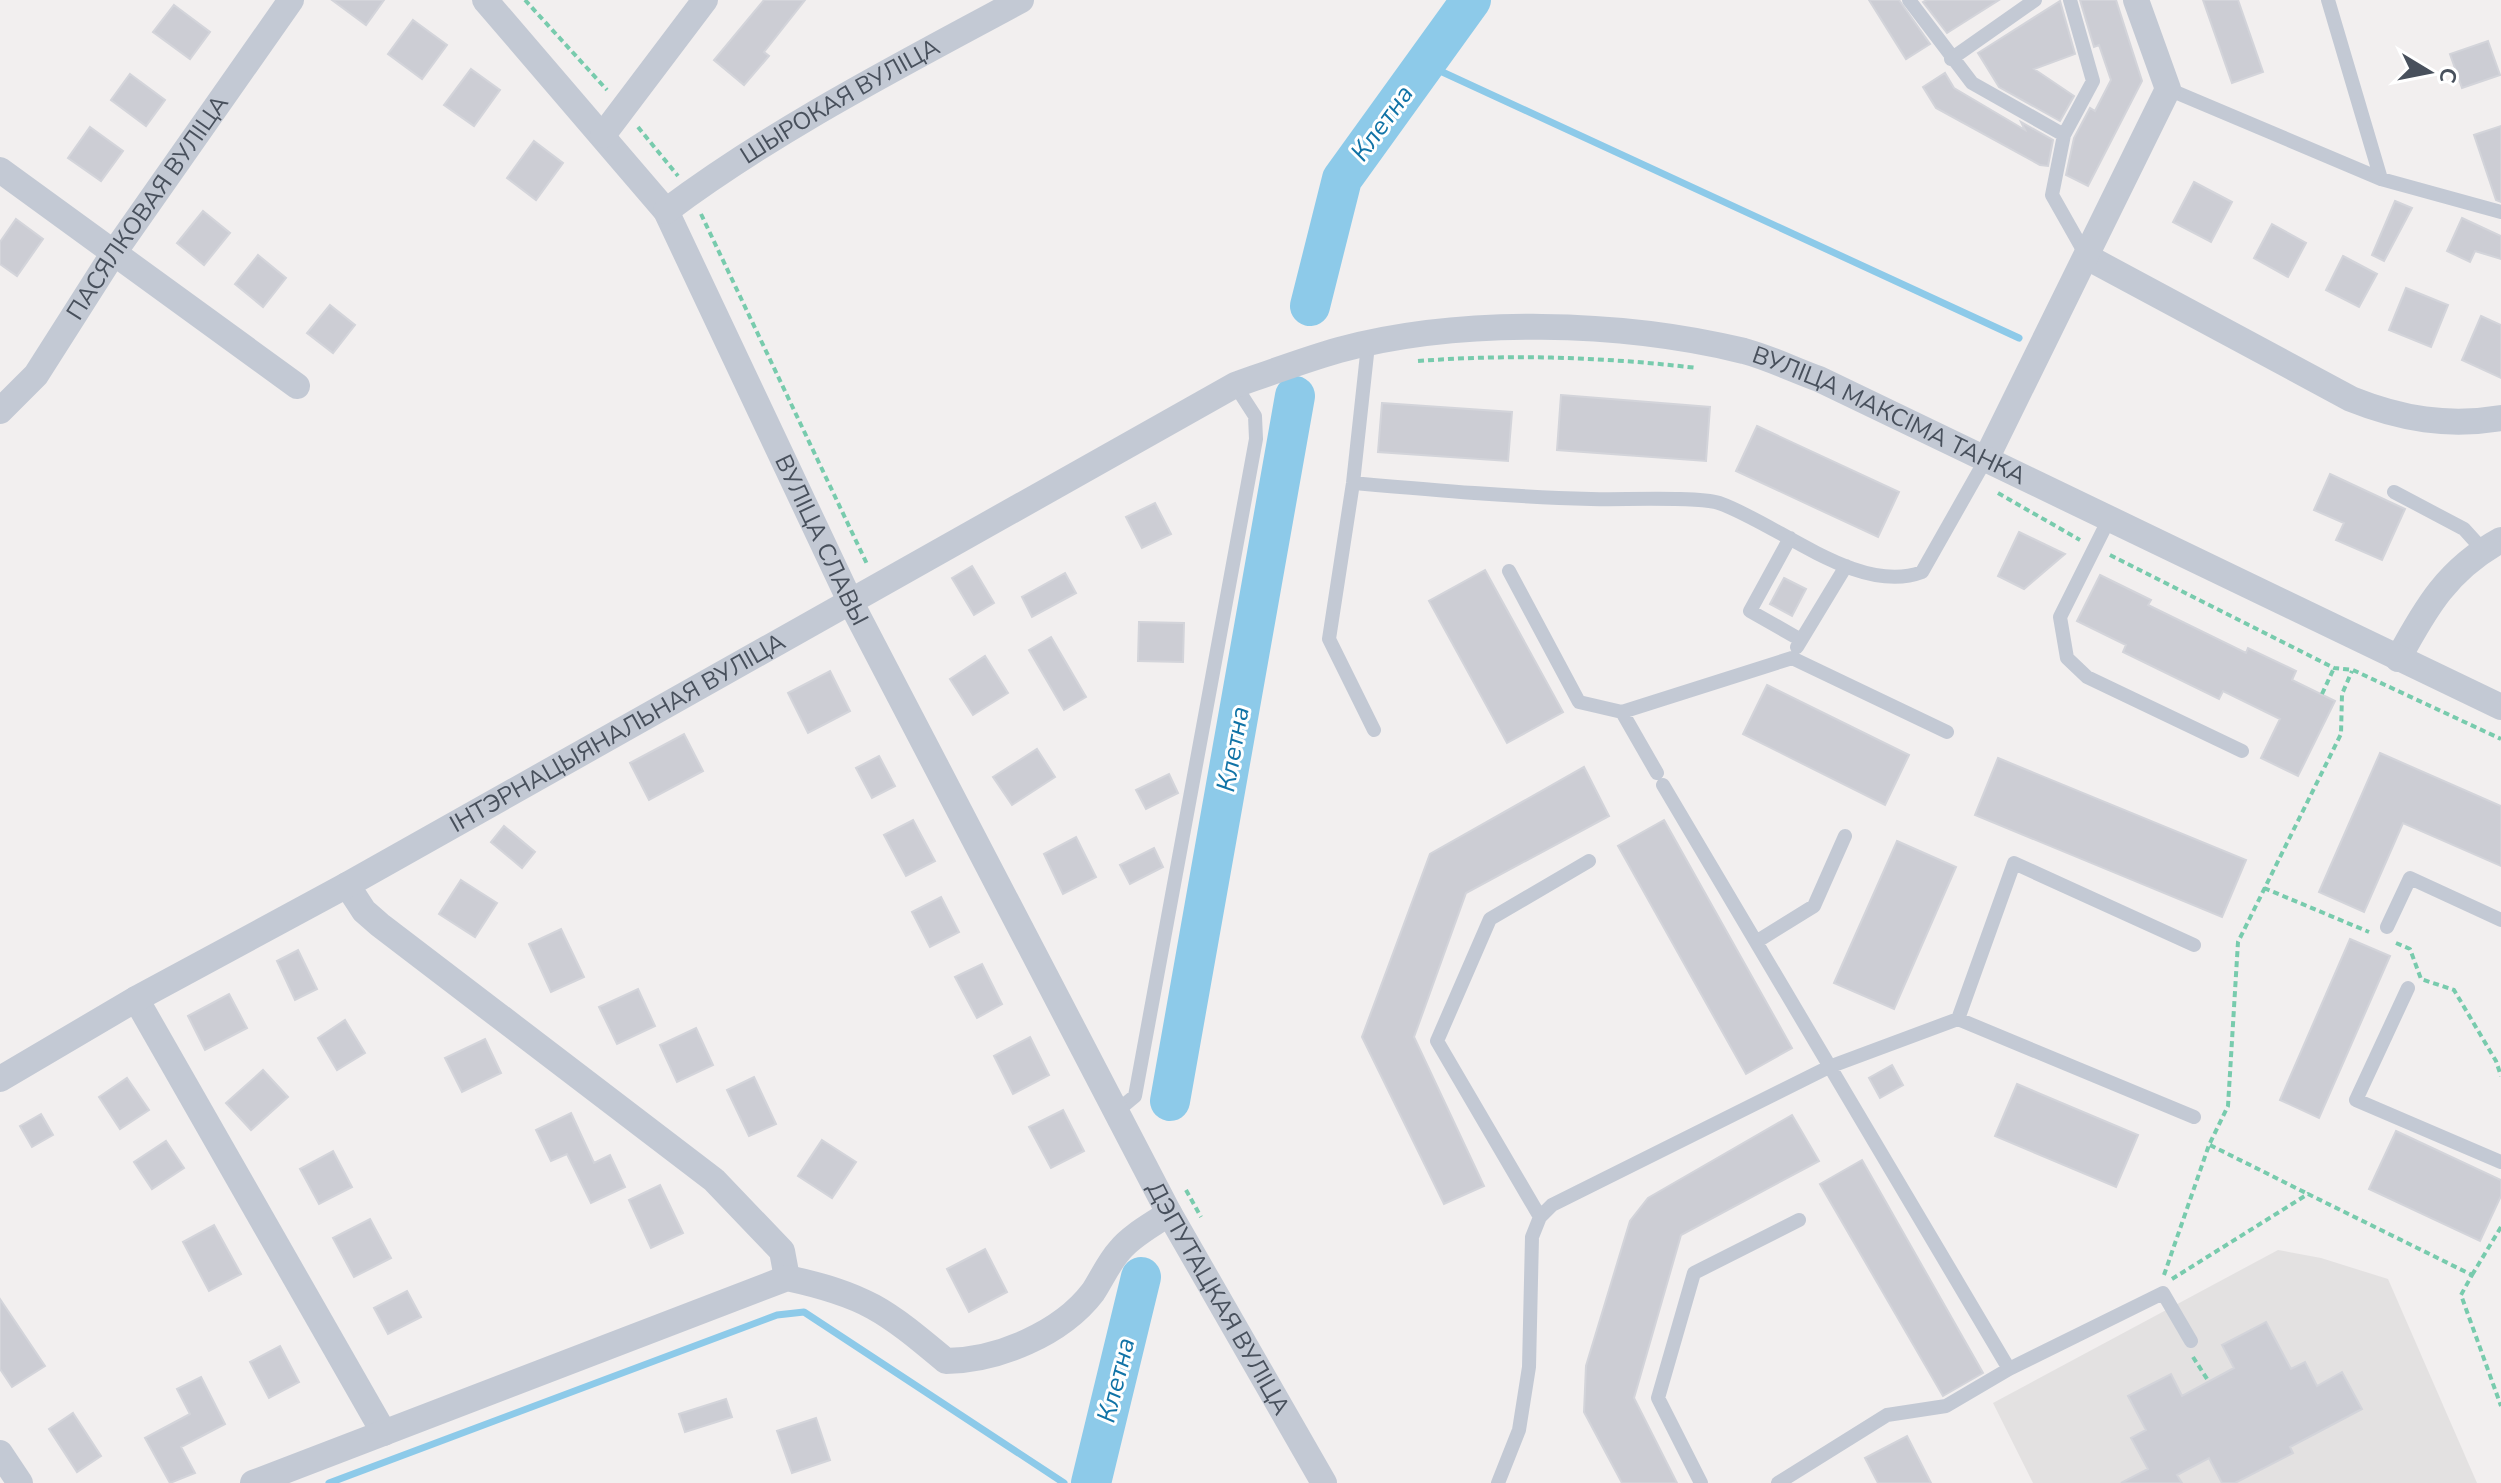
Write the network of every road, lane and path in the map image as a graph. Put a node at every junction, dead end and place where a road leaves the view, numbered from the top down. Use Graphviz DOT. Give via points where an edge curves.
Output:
graph roads {
  1 [pos="291,0"];
  2 [pos="485,0"];
  3 [pos="705,0"];
  4 [pos="1021,0"];
  5 [pos="1909,0"];
  6 [pos="2035,0"];
  7 [pos="2070,0"];
  8 [pos="2136,0"];
  9 [pos="2328,0"];
  10 [pos="1951,59"];
  11 [pos="2168,89"];
  12 [pos="603,135"];
  13 [pos="2064,135"];
  14 [pos="0,170"];
  15 [pos="2381,179"];
  16 [pos="666,211"];
  17 [pos="2501,212"];
  18 [pos="113,254"];
  19 [pos="2087,257"];
  20 [pos="1368,345"];
  21 [pos="1414,361"];
  22 [pos="1702,368"];
  23 [pos="1235,385"];
  24 [pos="297,386"];
  25 [pos="0,411"];
  26 [pos="2501,418"];
  27 [pos="1981,468"];
  28 [pos="1353,483"];
  29 [pos="2394,492"];
  30 [pos="2109,519"];
  31 [pos="1790,538"];
  32 [pos="2492,545"];
  33 [pos="2095,547"];
  34 [pos="1846,566"];
  35 [pos="1509,571"];
  36 [pos="850,601"];
  37 [pos="1801,640"];
  38 [pos="1792,658"];
  39 [pos="2398,659"];
  40 [pos="2334,668"];
  41 [pos="2353,670"];
  42 [pos="2322,694"];
  43 [pos="2501,707"];
  44 [pos="1622,712"];
  45 [pos="1374,730"];
  46 [pos="1947,732"];
  47 [pos="2501,739"];
  48 [pos="2242,751"];
  49 [pos="1845,836"];
  50 [pos="1589,861"];
  51 [pos="347,885"];
  52 [pos="2264,888"];
  53 [pos="2501,920"];
  54 [pos="2384,932"];
  55 [pos="1756,942"];
  56 [pos="2395,943"];
  57 [pos="2194,945"];
  58 [pos="2408,988"];
  59 [pos="136,999"];
  60 [pos="1958,1019"];
  61 [pos="1829,1067"];
  62 [pos="2501,1076"];
  63 [pos="0,1079"];
  64 [pos="1117,1111"];
  65 [pos="2194,1117"];
  66 [pos="2209,1145"];
  67 [pos="2501,1162"];
  68 [pos="2308,1194"];
  69 [pos="1169,1213"];
  70 [pos="1540,1217"];
  71 [pos="1799,1220"];
  72 [pos="2501,1227"];
  73 [pos="2472,1275"];
  74 [pos="787,1278"];
  75 [pos="2189,1344"];
  76 [pos="2009,1369"];
  77 [pos="2209,1382"];
  78 [pos="2501,1406"];
  79 [pos="384,1433"];
  80 [pos="0,1453"];
  81 [pos="20,1483"];
  82 [pos="253,1483"];
  83 [pos="1324,1483"];
  84 [pos="1498,1483"];
  85 [pos="1701,1483"];
  86 [pos="1778,1483"];
  1 -- 18 [label="street, ПАСЯЛКОВАЯ ВУЛІЦА"];
  2 -- 12 [label="street, ВУЛІЦА СЛАВЫ"];
  3 -- 12 [label="street"];
  4 -- 16 [label="street, ШЫРОКАЯ ВУЛІЦА" via="792,124"];
  5 -- 10 [label="lane"];
  6 -- 10 [label="lane"];
  7 -- 13 [label="lane" via="2093,81"];
  8 -- 11 [label="street"];
  9 -- 15 [label="lane"];
  10 -- 13 [label="lane" via="1972,83"];
  11 -- 15 [label="lane"];
  11 -- 19 [label="street"];
  12 -- 16 [label="street, ВУЛІЦА СЛАВЫ"];
  13 -- 19 [label="lane" via="2052,195"];
  14 -- 18 [label="street"];
  15 -- 17 [label="lane"];
  16 -- 36 [label="street, ВУЛІЦА СЛАВЫ"];
  18 -- 24 [label="street"];
  18 -- 25 [label="street, ПАСЯЛКОВАЯ ВУЛІЦА" via="36,375"];
  19 -- 26 [label="street" via="2384,412 2421,422"];
  19 -- 27 [label="street"];
  20 -- 23 [label="street, ВУЛІЦА МАКСІМА ТАНКА"];
  20 -- 27 [label="street, ВУЛІЦА МАКСІМА ТАНКА" via="1425,334 1541,328 1653,335 1746,352 1819,379"];
  20 -- 28 [label="lane"];
  21 -- 22 [label="path" via="1538,356"];
  23 -- 36 [label="street, ІНТЭРНАЦЫЯНАЛЬНАЯ ВУЛІЦА"];
  23 -- 64 [label="lane" via="1255,416 1256,439 1135,1096"];
  27 -- 30 [label="street, ВУЛІЦА МАКСІМА ТАНКА"];
  27 -- 33 [label="path" via="2004,499"];
  27 -- 34 [label="lane" via="1922,572 1882,578"];
  28 -- 31 [label="lane" via="1518,497 1717,502"];
  28 -- 45 [label="lane" via="1329,639"];
  29 -- 32 [label="lane"];
  30 -- 33 [label="lane"];
  30 -- 39 [label="street, ВУЛІЦА МАКСІМА ТАНКА"];
  31 -- 34 [label="lane"];
  31 -- 37 [label="lane" via="1750,611"];
  32 -- 39 [label="street" via="2472,556 2427,606"];
  33 -- 40 [label="path"];
  33 -- 48 [label="lane" via="2060,617 2067,658 2087,677"];
  34 -- 37 [label="lane"];
  35 -- 44 [label="lane" via="1579,702"];
  36 -- 51 [label="street, ІНТЭРНАЦЫЯНАЛЬНАЯ ВУЛІЦА"];
  36 -- 64 [label="street, ВУЛІЦА СЛАВЫ"];
  37 -- 38 [label="lane"];
  38 -- 44 [label="lane"];
  38 -- 46 [label="lane"];
  39 -- 43 [label="street, ВУЛІЦА МАКСІМА ТАНКА"];
  40 -- 41 [label="path"];
  40 -- 42 [label="path"];
  41 -- 47 [label="path"];
  41 -- 52 [label="path" via="2342,694 2341,734"];
  44 -- 55 [label="lane"];
  49 -- 55 [label="lane" via="1814,906"];
  50 -- 70 [label="lane" via="1490,919 1437,1041"];
  51 -- 59 [label="street, ІНТЭРНАЦЫЯНАЛЬНАЯ ВУЛІЦА"];
  51 -- 74 [label="street" via="380,925 714,1180 782,1251"];
  52 -- 54 [label="path"];
  52 -- 66 [label="path" via="2238,942 2228,1106"];
  53 -- 54 [label="lane" via="2410,878"];
  55 -- 61 [label="lane"];
  56 -- 62 [label="path" via="2410,949 2421,979 2454,990"];
  57 -- 60 [label="lane" via="2014,863"];
  58 -- 67 [label="lane" via="2356,1100"];
  59 -- 63 [label="street, ІНТЭРНАЦЫЯНАЛЬНАЯ ВУЛІЦА"];
  59 -- 79 [label="street"];
  60 -- 61 [label="lane"];
  60 -- 65 [label="lane"];
  61 -- 70 [label="lane" via="1610,1173"];
  61 -- 76 [label="lane"];
  64 -- 69 [label="street, ДЭПУТАЦКАЯ ВУЛІЦА"];
  66 -- 68 [label="path"];
  66 -- 68 [label="path" via="2160,1287"];
  68 -- 73 [label="path"];
  69 -- 74 [label="street" via="1121,1249 1067,1320 971,1361 946,1361 884,1310 841,1290"];
  69 -- 83 [label="street, ДЭПУТАЦКАЯ ВУЛІЦА"];
  70 -- 84 [label="lane" via="1532,1237 1529,1367 1519,1430"];
  71 -- 85 [label="lane" via="1694,1273 1658,1398"];
  72 -- 73 [label="path"];
  73 -- 78 [label="path" via="2461,1295"];
  74 -- 79 [label="street"];
  75 -- 76 [label="lane" via="2163,1293"];
  75 -- 77 [label="path"];
  76 -- 86 [label="lane" via="1946,1406 1887,1415"];
  79 -- 82 [label="street"];
  80 -- 81 [label="street"];
}
